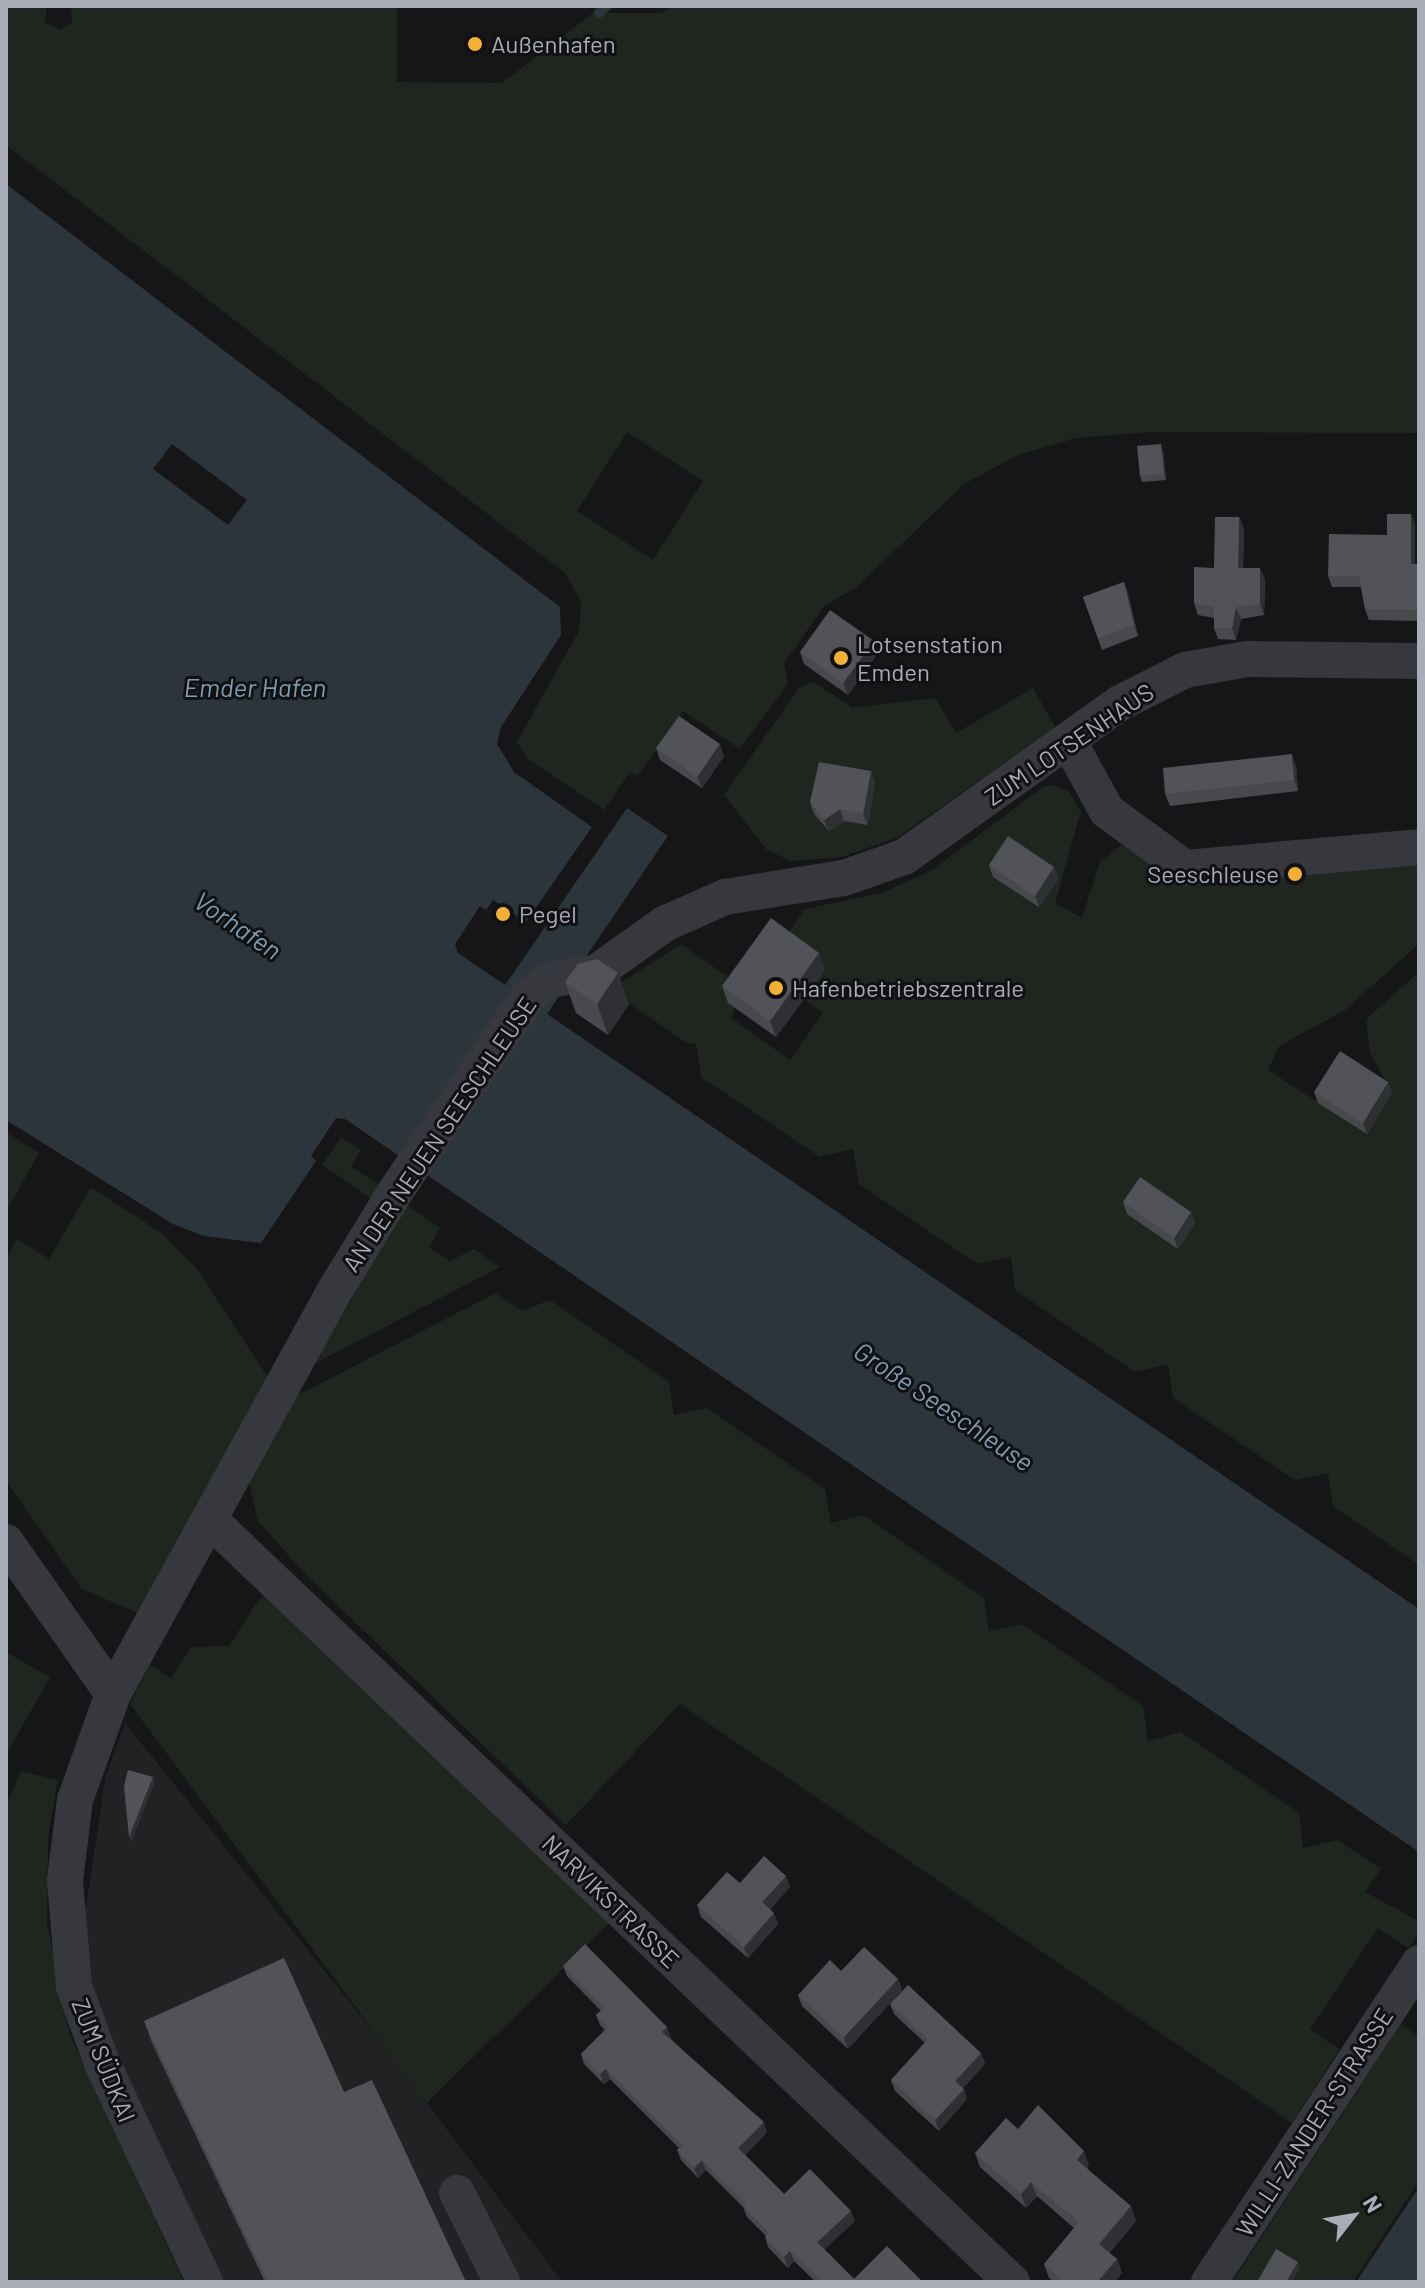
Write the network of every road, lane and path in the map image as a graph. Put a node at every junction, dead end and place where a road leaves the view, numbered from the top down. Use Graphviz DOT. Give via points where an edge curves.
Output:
graph roads {
  1 [pos="1419,661"];
  2 [pos="1068,740"];
  3 [pos="1419,847"];
  4 [pos="785,885"];
  5 [pos="209,1519"];
  6 [pos="6,1542"];
  7 [pos="113,1694"];
  8 [pos="1419,1963"];
  9 [pos="457,2193"];
  10 [pos="205,2282"];
  11 [pos="502,2282"];
  12 [pos="1012,2282"];
  13 [pos="1209,2282"];
  1 -- 2 [label="street, ZUM LOTSENHAUS" via="1247,659 1185,670 1120,703"];
  2 -- 3 [label="street" via="1107,811 1185,868"];
  2 -- 4 [label="street, ZUM LOTSENHAUS" via="904,857 844,878"];
  4 -- 5 [label="street, AN DER NEUEN SEESCHLEUSE" via="699,907 664,924 606,967 549,980 528,997 337,1287"];
  5 -- 7 [label="street, ZUM SÜDKAI"];
  5 -- 12 [label="street, NARVIKSTRASSE"];
  6 -- 7 [label="street"];
  7 -- 10 [label="street, ZUM SÜDKAI" via="84,1762 68,1839 69,1953 87,2030"];
  8 -- 13 [label="street, WILLI-ZANDER-STRASSE"];
  9 -- 11 [label="street"];
}
